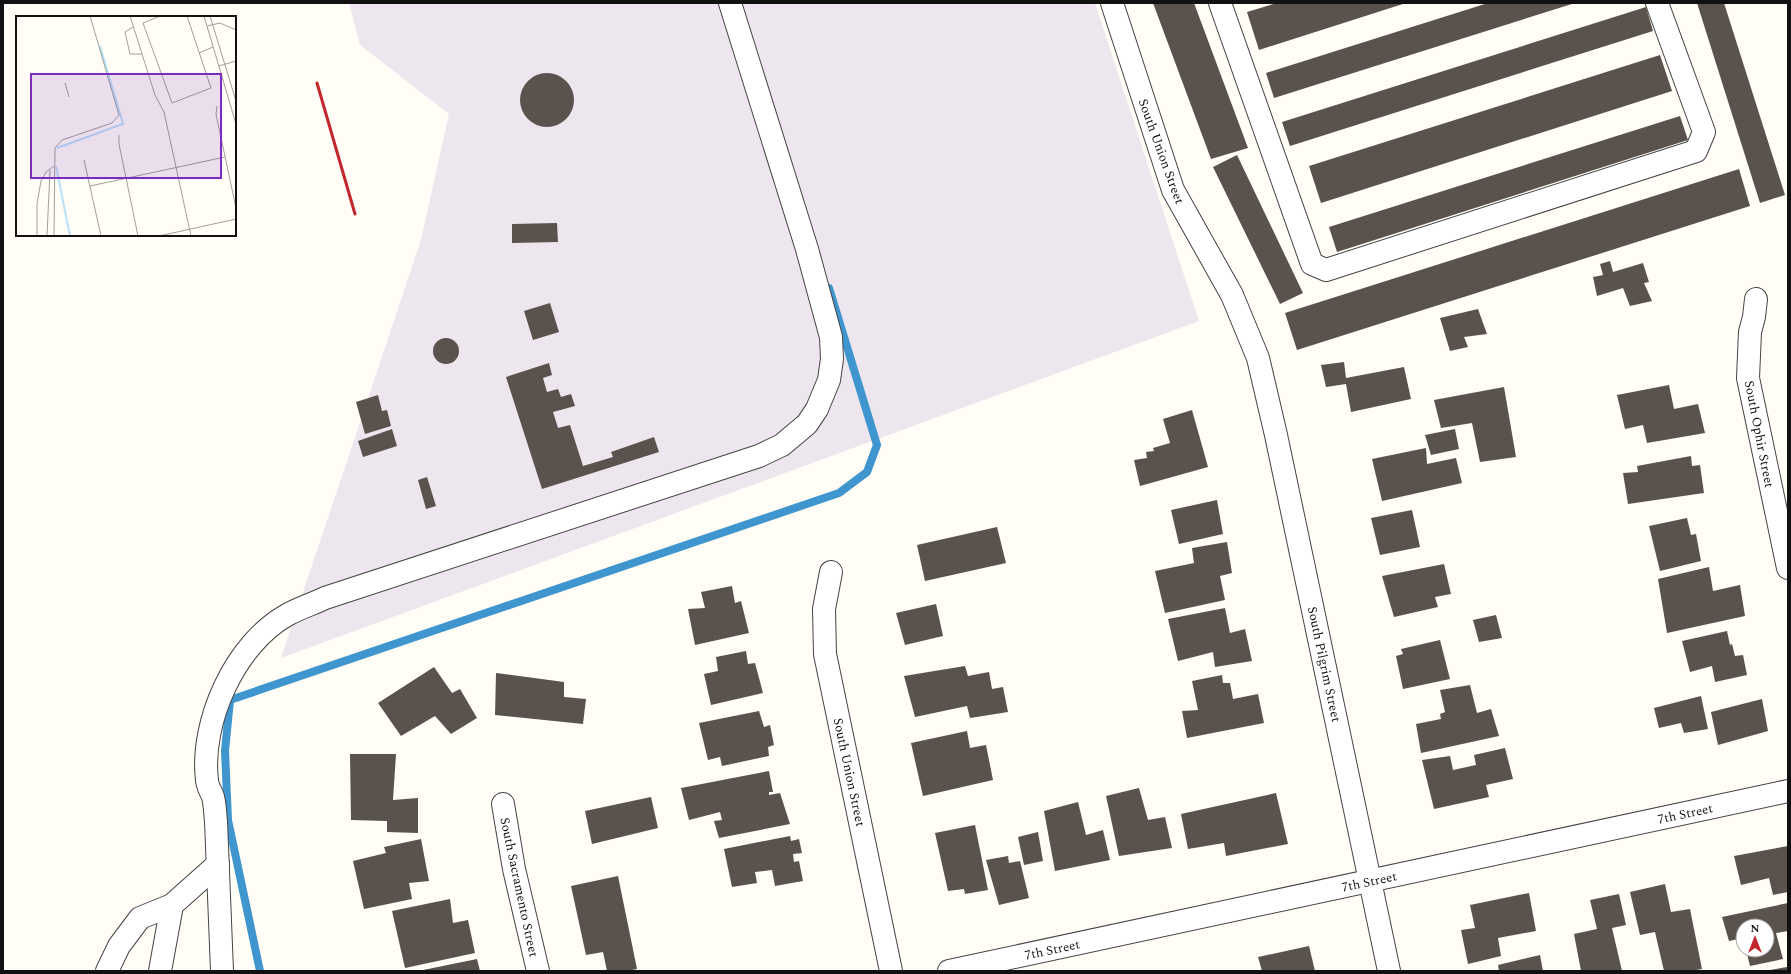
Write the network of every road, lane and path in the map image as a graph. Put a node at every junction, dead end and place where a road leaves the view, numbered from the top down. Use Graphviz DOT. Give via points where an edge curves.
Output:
graph roads {
  1 [pos="730,3"];
  2 [pos="1112,3"];
  3 [pos="1220,3"];
  4 [pos="1657,3"];
  5 [pos="1756,299"];
  6 [pos="1258,358"];
  7 [pos="1788,568"];
  8 [pos="831,572"];
  9 [pos="1788,791"];
  10 [pos="503,804"];
  11 [pos="218,864"];
  12 [pos="1370,880"];
  13 [pos="172,906"];
  14 [pos="107,971"];
  15 [pos="160,971"];
  16 [pos="222,971"];
  17 [pos="538,971"];
  18 [pos="891,971"];
  19 [pos="949,971"];
  20 [pos="1389,971"];
  1 -- 11 [label="street" via="807,249 830,337 832,359 829,380 817,410 791,439 759,456 325,598 286,615 252,645 235,667 215,711 207,751 206,781 213,798"];
  2 -- 6 [label="street, South Union Street" via="1172,190 1232,295"];
  3 -- 4 [label="street" via="1312,264 1326,270 1696,151 1704,132"];
  5 -- 7 [label="street, South Ophir Street" via="1750,332 1748,378"];
  6 -- 12 [label="street, South Pilgrim Street"];
  8 -- 18 [label="street, South Union Street" via="824,609 825,654"];
  9 -- 12 [label="street, 7th Street"];
  10 -- 17 [label="street, South Sacramento Street" via="514,869"];
  11 -- 13 [label="street"];
  11 -- 16 [label="street"];
  12 -- 19 [label="street, 7th Street"];
  12 -- 20 [label="street, South Pilgrim Street"];
  13 -- 14 [label="street" via="140,918 119,946"];
  13 -- 15 [label="street"];
}
